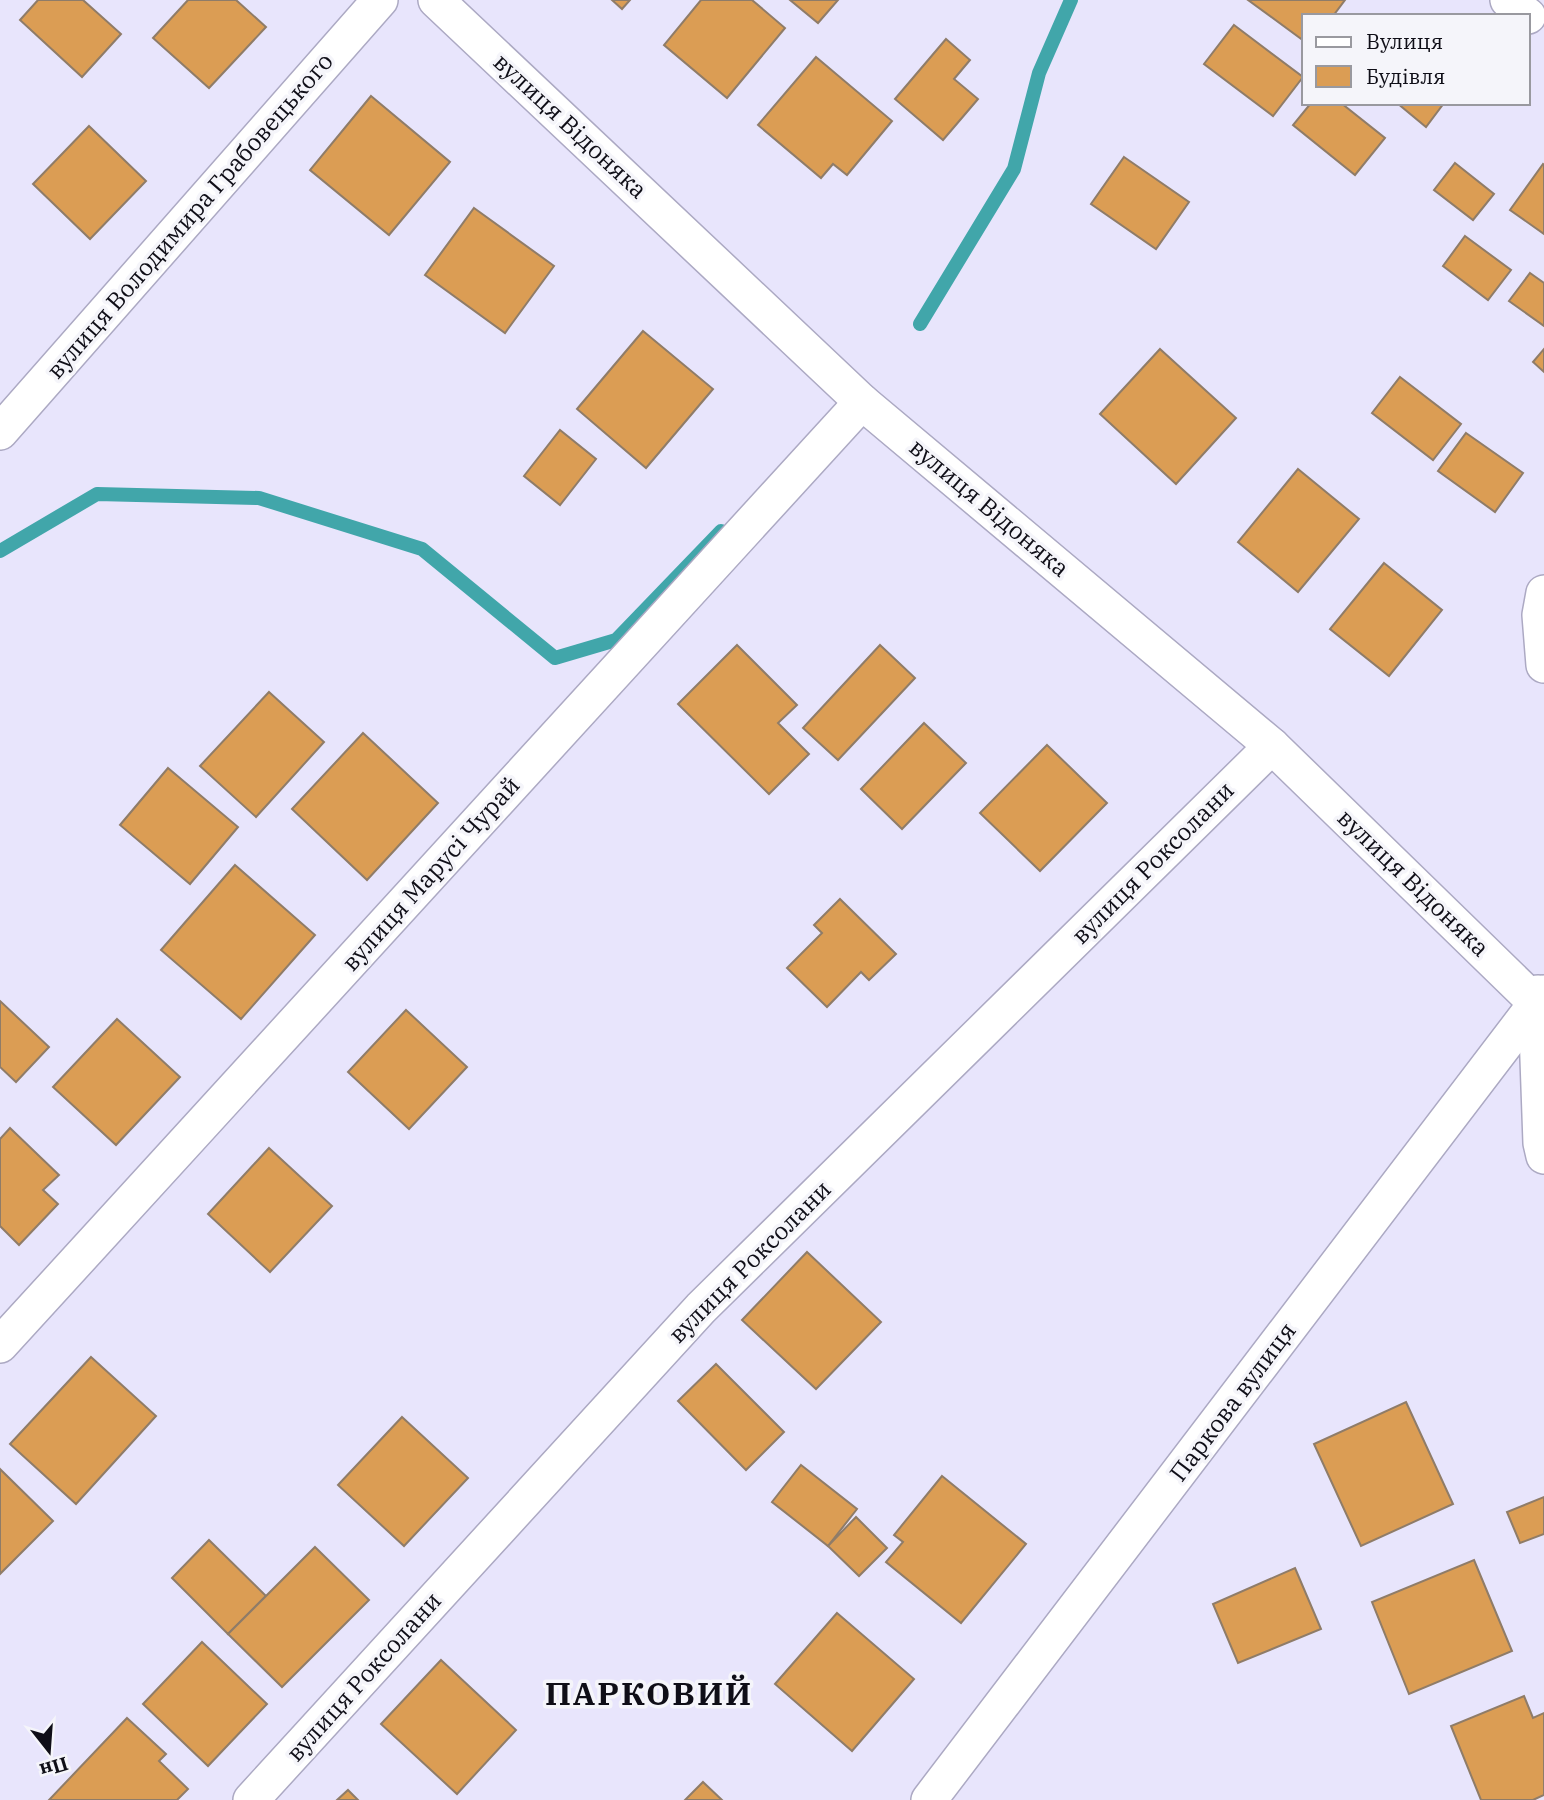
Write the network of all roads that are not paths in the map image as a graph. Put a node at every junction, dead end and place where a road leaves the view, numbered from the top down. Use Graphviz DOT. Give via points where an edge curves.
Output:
graph roads {
  1 [pos="380,0"];
  2 [pos="436,0"];
  3 [pos="1508,0"];
  4 [pos="1526,14"];
  5 [pos="862,402"];
  6 [pos="0,432"];
  7 [pos="1544,593"];
  8 [pos="1544,665"];
  9 [pos="1272,746"];
  10 [pos="1541,990"];
  11 [pos="1544,1156"];
  12 [pos="0,1345"];
  13 [pos="251,1800"];
  14 [pos="929,1800"];
  1 -- 6 [label="street, вулиця Володимира Грабовецького"];
  2 -- 5 [label="street, вулиця Відоняка"];
  3 -- 4 [label="street"];
  5 -- 9 [label="street, вулиця Відоняка"];
  5 -- 12 [label="street, вулиця Марусі Чурай"];
  7 -- 8 [label="street" via="1540,615"];
  9 -- 10 [label="street, вулиця Відоняка"];
  9 -- 13 [label="street, вулиця Роксолани" via="701,1308"];
  10 -- 11 [label="street"];
  10 -- 14 [label="street, Паркова вулиця"];
}
